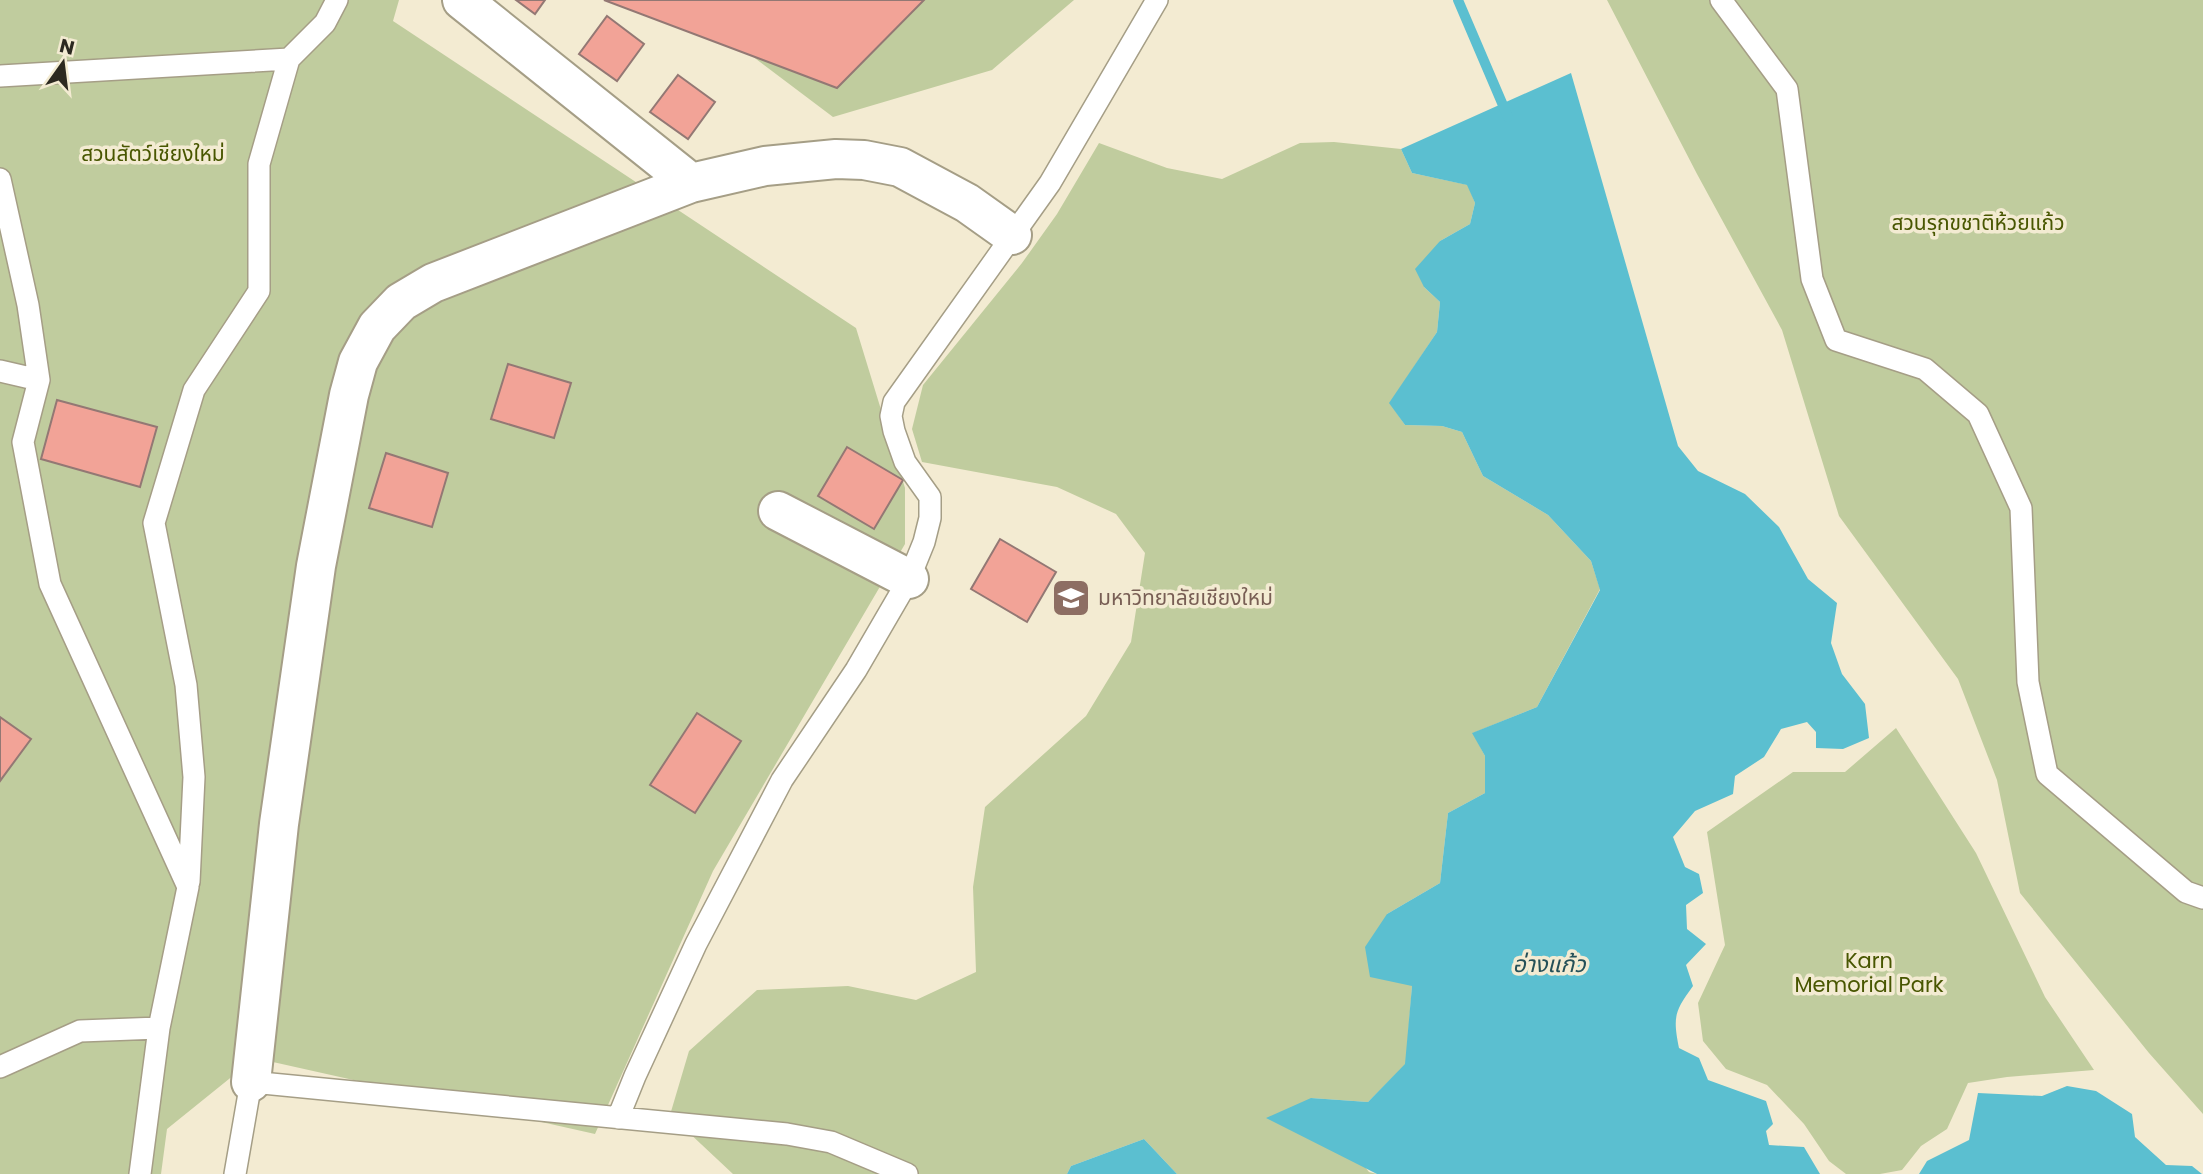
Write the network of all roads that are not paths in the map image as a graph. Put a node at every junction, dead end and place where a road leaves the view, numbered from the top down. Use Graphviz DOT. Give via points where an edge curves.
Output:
graph roads {
  1 [pos="337,0"];
  2 [pos="462,0"];
  3 [pos="1157,0"];
  4 [pos="1721,0"];
  5 [pos="289,59"];
  6 [pos="0,76"];
  7 [pos="0,179"];
  8 [pos="691,183"];
  9 [pos="1012,235"];
  10 [pos="0,370"];
  11 [pos="39,380"];
  12 [pos="778,511"];
  13 [pos="909,579"];
  14 [pos="188,887"];
  15 [pos="2203,898"];
  16 [pos="159,1028"];
  17 [pos="0,1067"];
  18 [pos="251,1082"];
  19 [pos="618,1118"];
  20 [pos="140,1174"];
  21 [pos="236,1174"];
  22 [pos="907,1174"];
  1 -- 5 [label="lane" via="325,23"];
  2 -- 8 [label="street"];
  3 -- 9 [label="lane" via="1050,183"];
  4 -- 15 [label="lane" via="1787,89 1812,279 1836,340 1925,369 1978,415 2021,508 2028,682 2047,774 2186,892"];
  5 -- 6 [label="lane"];
  5 -- 14 [label="lane" via="260,164 259,291 194,390 155,523 186,685 194,777"];
  7 -- 11 [label="lane"];
  8 -- 9 [label="street" via="765,166 864,160 900,167 967,203"];
  8 -- 18 [label="street" via="433,283 401,302 377,327 358,362 316,566 279,824"];
  9 -- 13 [label="lane" via="894,402 891,416 905,462 930,497 924,542"];
  10 -- 11 [label="lane"];
  11 -- 14 [label="lane" via="23,442 50,584"];
  12 -- 13 [label="street"];
  13 -- 19 [label="lane" via="856,670 782,780 696,944"];
  14 -- 16 [label="lane"];
  16 -- 17 [label="lane" via="80,1031"];
  16 -- 20 [label="lane"];
  18 -- 19 [label="lane"];
  18 -- 21 [label="lane"];
  19 -- 22 [label="lane" via="831,1142"];
}
